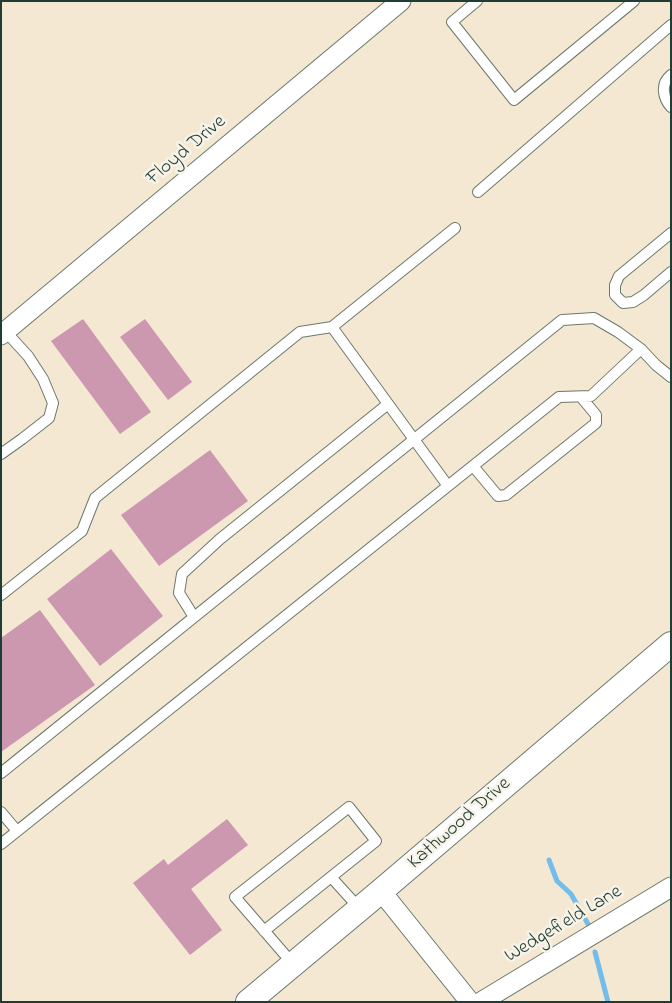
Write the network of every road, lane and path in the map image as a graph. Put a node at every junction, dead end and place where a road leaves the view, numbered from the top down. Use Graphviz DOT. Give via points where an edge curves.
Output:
graph roads {
  1 [pos="401,1"];
  2 [pos="477,1"];
  3 [pos="634,1"];
  4 [pos="671,25"];
  5 [pos="671,75"];
  6 [pos="671,107"];
  7 [pos="478,192"];
  8 [pos="455,228"];
  9 [pos="671,233"];
  10 [pos="671,272"];
  11 [pos="332,327"];
  12 [pos="3,333"];
  13 [pos="641,349"];
  14 [pos="671,377"];
  15 [pos="581,397"];
  16 [pos="388,404"];
  17 [pos="414,439"];
  18 [pos="1,454"];
  19 [pos="474,466"];
  20 [pos="448,486"];
  21 [pos="1,594"];
  22 [pos="194,616"];
  23 [pos="671,644"];
  24 [pos="1,773"];
  25 [pos="1,812"];
  26 [pos="17,831"];
  27 [pos="1,844"];
  28 [pos="331,877"];
  29 [pos="671,887"];
  30 [pos="381,891"];
  31 [pos="360,909"];
  32 [pos="264,931"];
  33 [pos="293,964"];
  34 [pos="248,1002"];
  35 [pos="470,1002"];
  36 [pos="481,1002"];
  1 -- 12 [label="street, Floyd Drive"];
  2 -- 3 [label="lane" via="452,22 514,100"];
  4 -- 7 [label="lane"];
  5 -- 6 [label="lane" via="663,89"];
  8 -- 11 [label="lane"];
  9 -- 10 [label="lane" via="619,276 615,285 616,295 623,303 633,302"];
  11 -- 16 [label="lane"];
  11 -- 21 [label="lane" via="300,332 95,498 82,531"];
  12 -- 18 [label="lane" via="28,356 53,403 49,418"];
  13 -- 14 [label="lane"];
  13 -- 15 [label="lane" via="591,396"];
  13 -- 17 [label="lane" via="594,318 562,320"];
  15 -- 19 [label="lane" via="559,397"];
  15 -- 19 [label="lane" via="596,415 596,423 506,495 498,496"];
  16 -- 17 [label="lane"];
  16 -- 22 [label="lane" via="182,574 179,592"];
  17 -- 20 [label="lane"];
  17 -- 22 [label="lane"];
  19 -- 20 [label="lane"];
  20 -- 26 [label="lane"];
  22 -- 24 [label="lane"];
  23 -- 30 [label="street, Kathwood Drive"];
  25 -- 26 [label="lane"];
  26 -- 27 [label="lane"];
  28 -- 31 [label="lane"];
  28 -- 32 [label="lane"];
  28 -- 32 [label="lane" via="376,841 349,807 235,897"];
  29 -- 36 [label="street, Wedgefield Lane"];
  30 -- 31 [label="street, Kathwood Drive"];
  30 -- 35 [label="street"];
  31 -- 33 [label="street, Kathwood Drive"];
  32 -- 33 [label="lane"];
  33 -- 34 [label="street, Kathwood Drive"];
}
